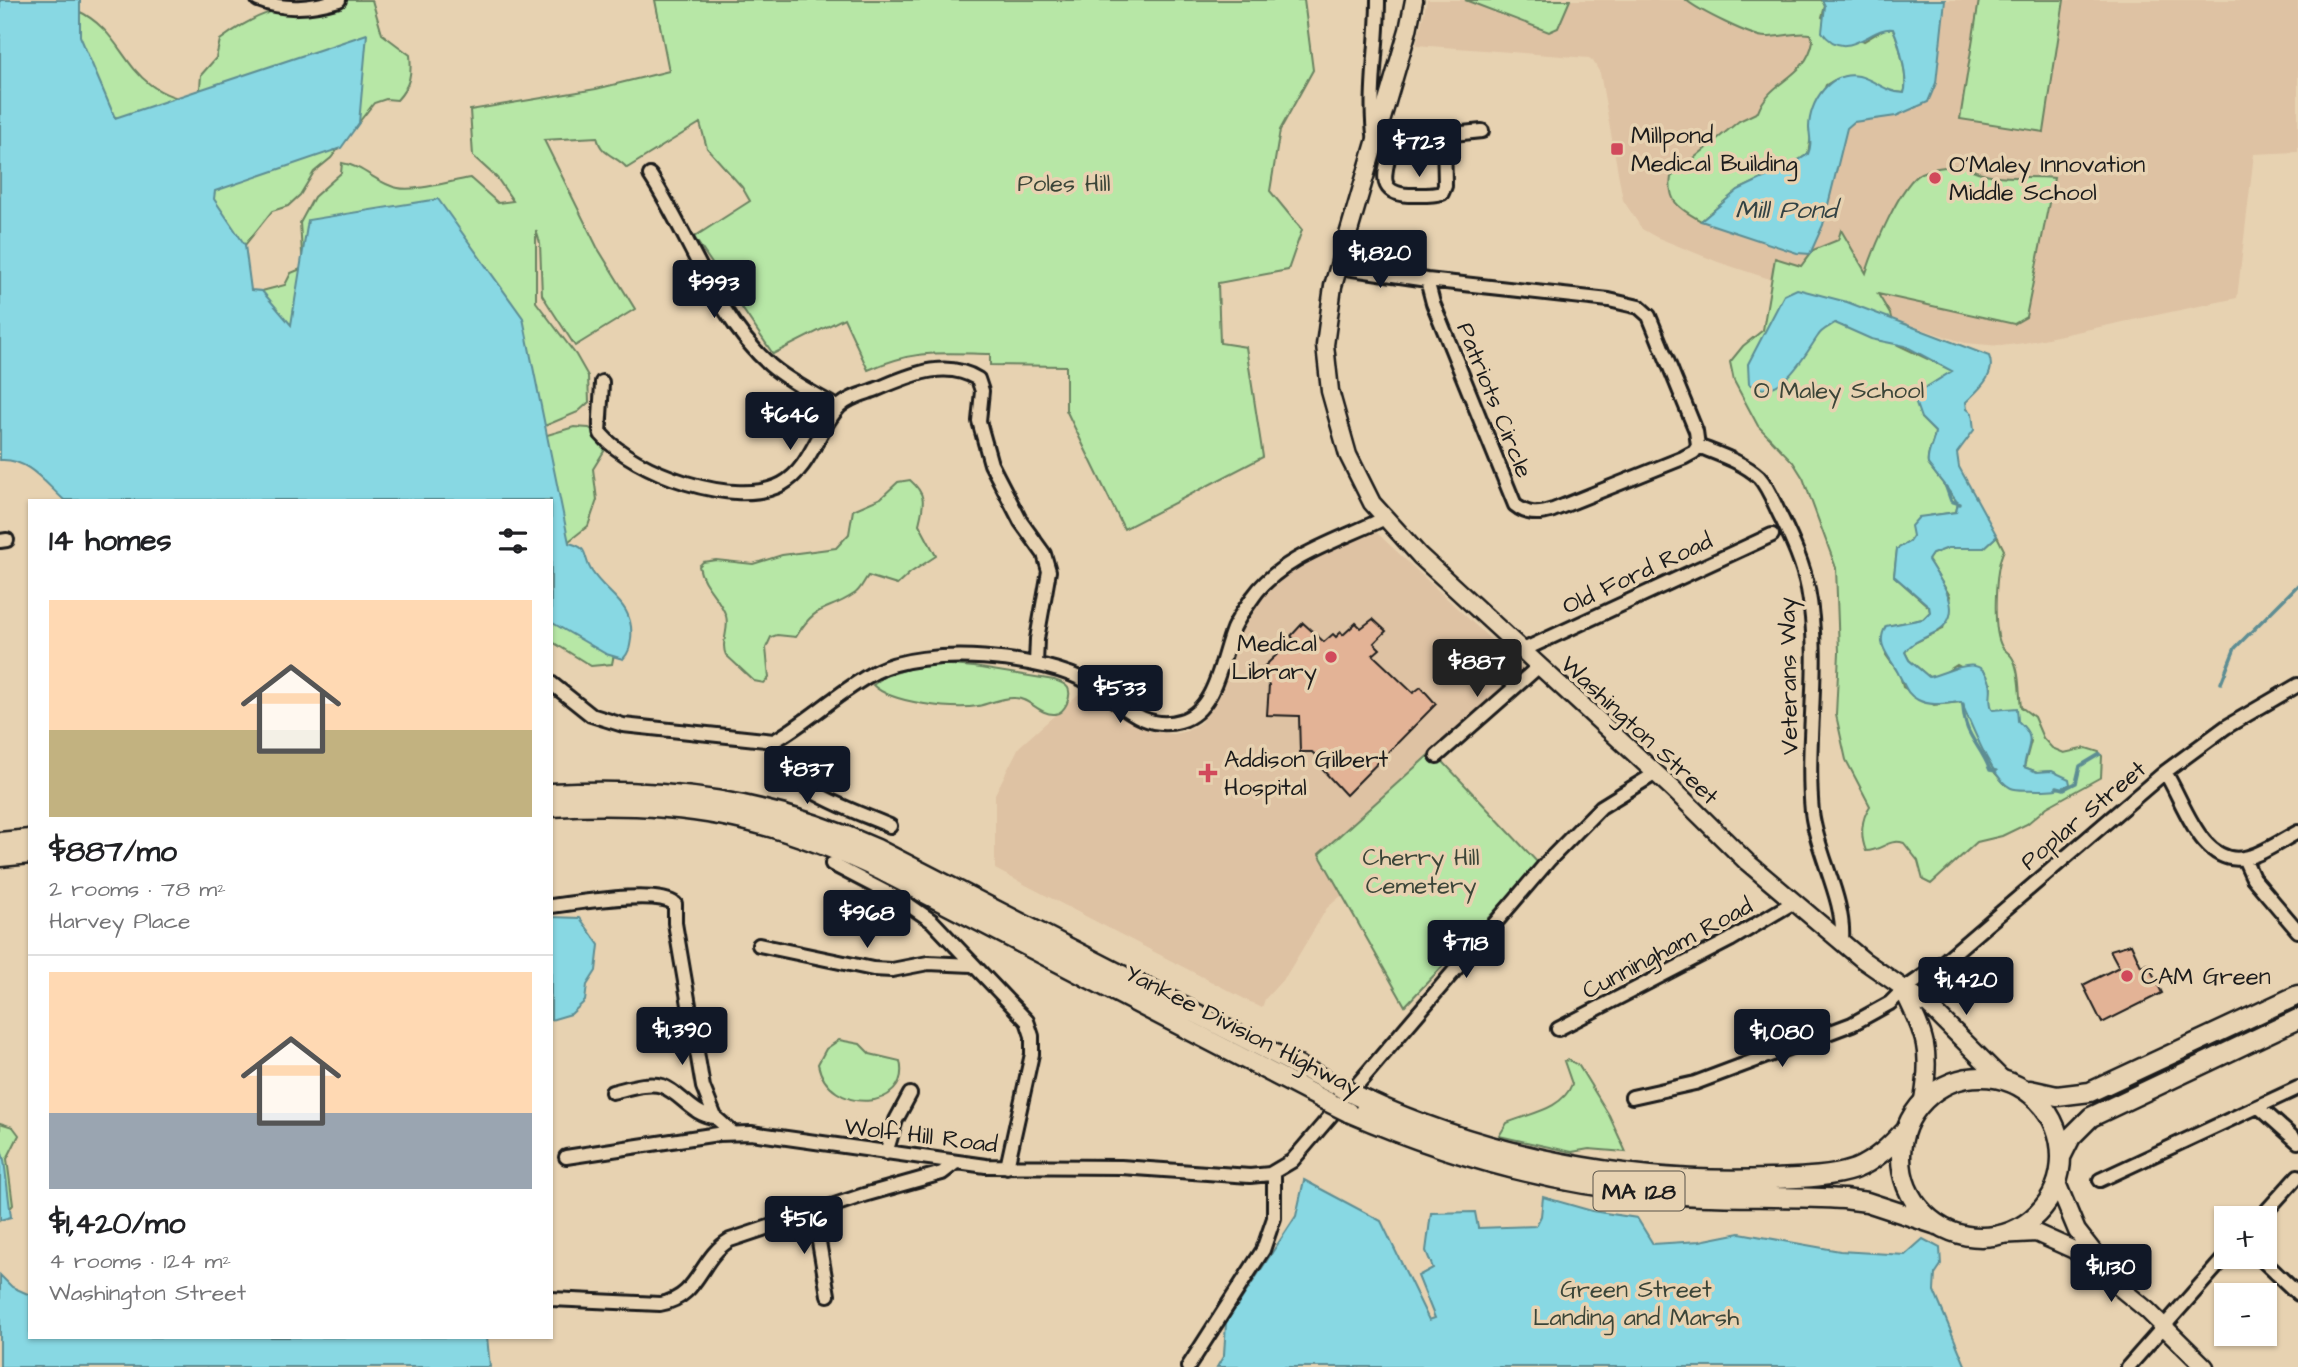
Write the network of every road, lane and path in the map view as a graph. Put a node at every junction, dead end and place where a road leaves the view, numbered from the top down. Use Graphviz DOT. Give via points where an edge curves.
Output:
graph roads {
  1 [pos="258,0"];
  2 [pos="339,0"];
  3 [pos="1378,0"];
  4 [pos="1414,0"];
  5 [pos="1482,131"];
  6 [pos="1444,136"];
  7 [pos="1392,141"];
  8 [pos="1375,142"];
  9 [pos="650,175"];
  10 [pos="1339,267"];
  11 [pos="1427,280"];
  12 [pos="601,382"];
  13 [pos="838,408"];
  14 [pos="1698,446"];
  15 [pos="1383,519"];
  16 [pos="1772,535"];
  17 [pos="1521,651"];
  18 [pos="1036,664"];
  19 [pos="1538,667"];
  20 [pos="553,685"];
  21 [pos="2298,685"];
  22 [pos="774,741"];
  23 [pos="1437,756"];
  24 [pos="2165,772"];
  25 [pos="1656,773"];
  26 [pos="553,793"];
  27 [pos="553,807"];
  28 [pos="890,826"];
  29 [pos="2298,832"];
  30 [pos="28,839"];
  31 [pos="0,842"];
  32 [pos="28,854"];
  33 [pos="0,857"];
  34 [pos="2244,858"];
  35 [pos="832,864"];
  36 [pos="1794,902"];
  37 [pos="553,905"];
  38 [pos="2298,931"];
  39 [pos="1842,940"];
  40 [pos="759,946"];
  41 [pos="972,965"];
  42 [pos="1903,990"];
  43 [pos="2298,995"];
  44 [pos="2298,1019"];
  45 [pos="1558,1029"];
  46 [pos="2002,1079"];
  47 [pos="2023,1088"];
  48 [pos="2298,1088"];
  49 [pos="612,1092"];
  50 [pos="910,1094"];
  51 [pos="1632,1097"];
  52 [pos="1923,1100"];
  53 [pos="2259,1107"];
  54 [pos="715,1116"];
  55 [pos="1905,1130"];
  56 [pos="733,1133"];
  57 [pos="2298,1142"];
  58 [pos="886,1153"];
  59 [pos="2062,1155"];
  60 [pos="566,1157"];
  61 [pos="955,1163"];
  62 [pos="1007,1167"];
  63 [pos="1274,1172"];
  64 [pos="2298,1176"];
  65 [pos="2099,1180"];
  66 [pos="2057,1183"];
  67 [pos="2271,1206"];
  68 [pos="814,1212"];
  69 [pos="1937,1225"];
  70 [pos="1998,1235"];
  71 [pos="2214,1269"];
  72 [pos="2272,1269"];
  73 [pos="2298,1293"];
  74 [pos="828,1295"];
  75 [pos="553,1299"];
  76 [pos="2147,1310"];
  77 [pos="2163,1326"];
  78 [pos="1188,1367"];
  79 [pos="2128,1367"];
  80 [pos="2205,1367"];
  1 -- 2 [label="street" via="292,8"];
  3 -- 8 [label="street" via="1371,115"];
  4 -- 8 [label="main road, Washington Street"];
  5 -- 6 [label="street"];
  6 -- 7 [label="street"];
  6 -- 7 [label="street" via="1445,186 1442,192 1426,195 1388,191 1385,184"];
  7 -- 8 [label="street"];
  8 -- 10 [label="main road, Washington Street"];
  9 -- 13 [label="street" via="718,298 759,354 801,389"];
  10 -- 11 [label="street"];
  10 -- 15 [label="main road, Washington Street" via="1325,345 1330,391 1348,455"];
  11 -- 14 [label="street" via="1639,307 1648,316 1696,431"];
  11 -- 14 [label="street, Patriots Circle" via="1515,505 1521,510 1538,514 1553,510 1683,458"];
  12 -- 13 [label="street" via="601,434 646,467 726,494 756,493 789,480"];
  13 -- 18 [label="street" via="907,375 955,369 978,379 982,391 979,421 991,464 1021,522 1044,554 1049,571"];
  14 -- 39 [label="street, Veterans Way" via="1758,476 1802,566 1812,638 1812,812 1843,924"];
  15 -- 17 [label="main road, Washington Street"];
  15 -- 18 [label="street" via="1292,563 1263,585 1237,622 1209,696 1191,717 1153,723 1135,716 1089,682"];
  16 -- 17 [label="street, Old Ford Road"];
  17 -- 19 [label="main road, Washington Street"];
  18 -- 22 [label="street" via="937,657 885,668 836,696"];
  19 -- 23 [label="street"];
  19 -- 25 [label="main road, Washington Street"];
  20 -- 22 [label="street" via="591,715 623,725"];
  21 -- 24 [label="street, Poplar Street" via="2226,727"];
  22 -- 28 [label="street" via="785,771 802,785"];
  24 -- 34 [label="street" via="2208,847 2221,856"];
  24 -- 42 [label="street, Poplar Street" via="1941,964"];
  25 -- 36 [label="main road, Washington Street"];
  25 -- 63 [label="street" via="1614,798 1574,834 1493,922 1292,1161"];
  26 -- 55 [label="highway, Yankee Division Highway / MA 128, bridge" via="682,794 755,806 835,831 1361,1098 1429,1126 1508,1150 1670,1177 1757,1179 1845,1171 1871,1160"];
  27 -- 69 [label="highway, Yankee Division Highway / MA 128, bridge" via="698,810 818,841 1328,1102 1458,1154 1563,1180 1640,1192 1867,1202"];
  29 -- 34 [label="street"];
  30 -- 31 [label="highway"];
  32 -- 33 [label="highway"];
  34 -- 38 [label="street" via="2253,877"];
  35 -- 41 [label="street" via="923,914"];
  36 -- 39 [label="main road, Washington Street"];
  36 -- 45 [label="street, Cunningham Road"];
  37 -- 54 [label="street" via="649,897 675,904 700,1075"];
  39 -- 42 [label="main road, Washington Street"];
  40 -- 41 [label="street" via="873,969 928,963"];
  41 -- 62 [label="street" via="1019,1010 1032,1035 1029,1076"];
  42 -- 46 [label="main road, Washington Street" via="1929,1006"];
  42 -- 51 [label="street, Poplar Street" via="1890,1003 1852,1024 1696,1083"];
  42 -- 52 [label="main road, Washington Street" via="1928,1052"];
  43 -- 47 [label="highway, MA 128" via="2090,1092 2057,1096"];
  44 -- 59 [label="highway, MA 128" via="2091,1117 2071,1137"];
  46 -- 47 [label="highway, MA 128"];
  46 -- 52 [label="highway, MA 128" via="1967,1077"];
  47 -- 59 [label="highway" via="2049,1114"];
  48 -- 53 [label="street"];
  49 -- 54 [label="street" via="662,1086 693,1108"];
  50 -- 58 [label="street"];
  52 -- 55 [label="highway, MA 128"];
  53 -- 57 [label="street"];
  53 -- 65 [label="street"];
  54 -- 56 [label="street"];
  55 -- 69 [label="highway" via="1900,1159 1904,1182 1917,1206"];
  56 -- 58 [label="street, Wolf Hill Road" via="766,1133"];
  56 -- 60 [label="street, Wolf Hill Road"];
  58 -- 61 [label="street, Wolf Hill Road"];
  59 -- 66 [label="highway, MA 128"];
  61 -- 62 [label="street, Wolf Hill Road"];
  61 -- 68 [label="street" via="942,1173"];
  62 -- 63 [label="street, Wolf Hill Road" via="1122,1167 1250,1176"];
  63 -- 78 [label="street" via="1274,1218 1263,1250"];
  64 -- 67 [label="street"];
  66 -- 70 [label="highway, MA 128" via="2035,1216"];
  66 -- 76 [label="main road" via="2090,1250"];
  68 -- 74 [label="street"];
  68 -- 75 [label="street" via="725,1243 686,1293 671,1301"];
  69 -- 70 [label="highway, MA 128" via="1966,1236"];
  70 -- 76 [label="main road" via="2049,1237 2074,1250"];
  71 -- 77 [label="street"];
  72 -- 73 [label="street"];
  76 -- 77 [label="main road"];
  77 -- 79 [label="street"];
  77 -- 80 [label="main road"];
}
